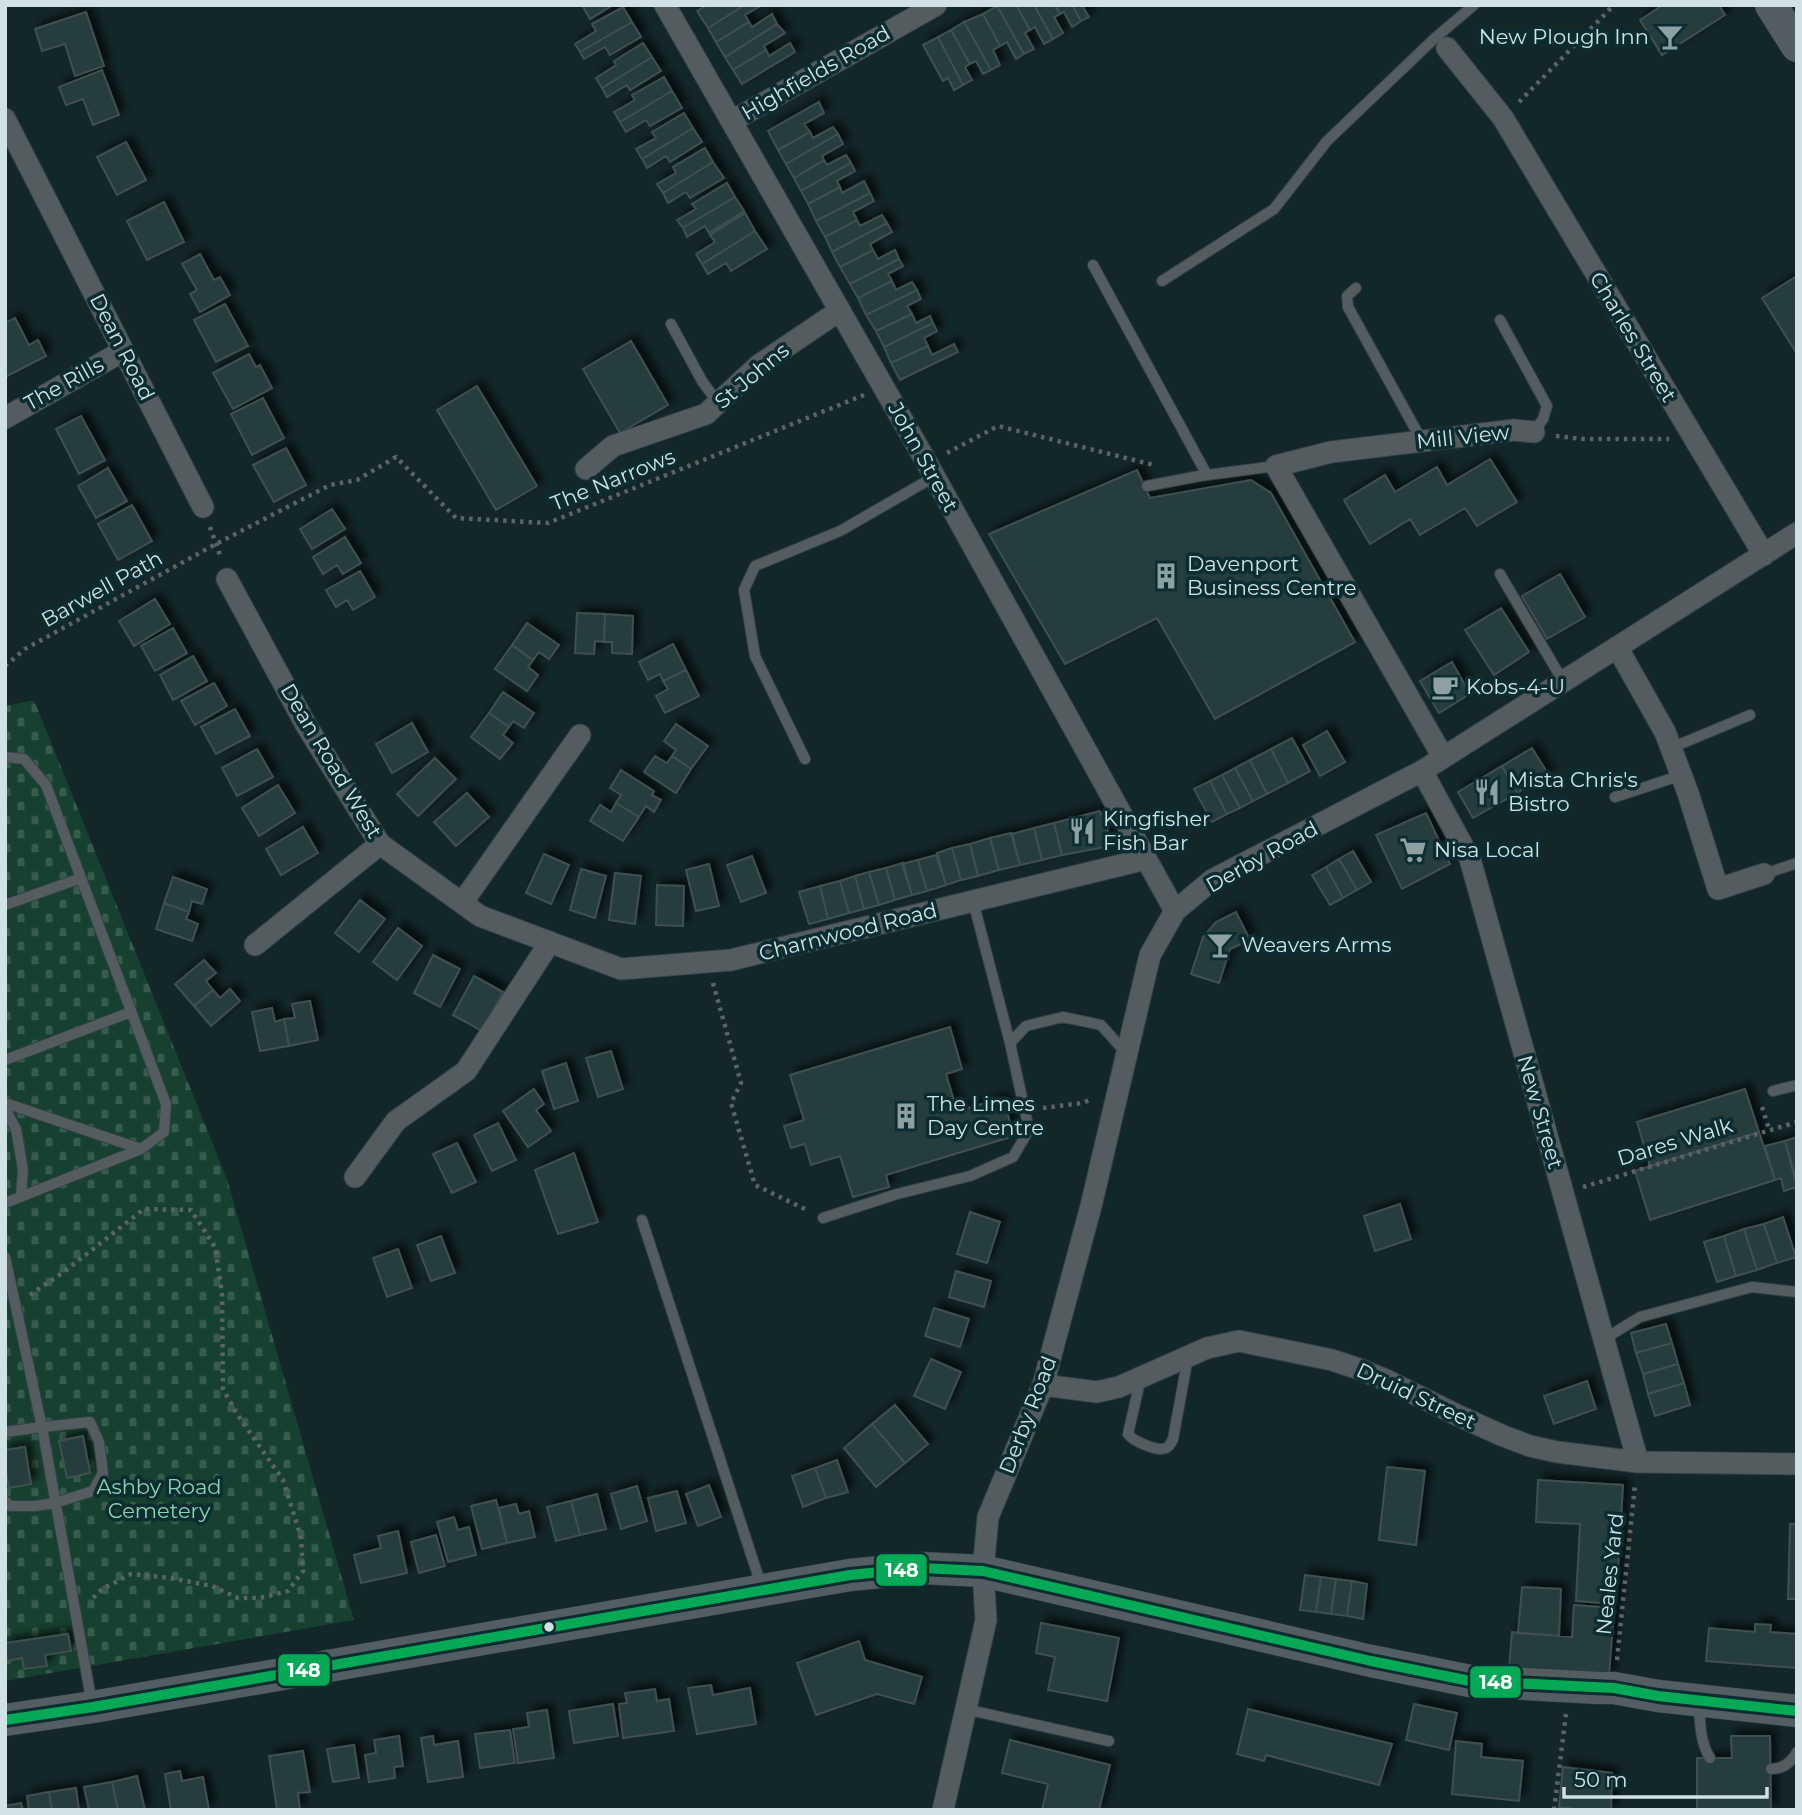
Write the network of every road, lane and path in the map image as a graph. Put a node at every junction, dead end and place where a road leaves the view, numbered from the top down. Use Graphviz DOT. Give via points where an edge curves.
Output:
graph roads {
  1 [pos="665,5"];
  2 [pos="936,5"];
  3 [pos="1474,5"];
  4 [pos="1614,5"];
  5 [pos="1771,5"];
  6 [pos="1797,46"];
  7 [pos="1447,48"];
  8 [pos="1503,118"];
  9 [pos="5,119"];
  10 [pos="732,121"];
  11 [pos="1093,265"];
  12 [pos="1162,281"];
  13 [pos="1356,288"];
  14 [pos="839,311"];
  15 [pos="1500,320"];
  16 [pos="671,324"];
  17 [pos="123,351"];
  18 [pos="884,387"];
  19 [pos="718,403"];
  20 [pos="5,418"];
  21 [pos="1534,432"];
  22 [pos="1694,440"];
  23 [pos="1422,441"];
  24 [pos="1276,466"];
  25 [pos="586,469"];
  26 [pos="931,470"];
  27 [pos="1203,476"];
  28 [pos="1147,486"];
  29 [pos="203,507"];
  30 [pos="1797,533"];
  31 [pos="216,544"];
  32 [pos="1764,555"];
  33 [pos="1500,574"];
  34 [pos="227,579"];
  35 [pos="1617,647"];
  36 [pos="5,666"];
  37 [pos="1563,681"];
  38 [pos="1750,715"];
  39 [pos="580,735"];
  40 [pos="1671,748"];
  41 [pos="5,757"];
  42 [pos="1443,757"];
  43 [pos="805,759"];
  44 [pos="1422,771"];
  45 [pos="1682,775"];
  46 [pos="1615,797"];
  47 [pos="380,844"];
  48 [pos="1146,859"];
  49 [pos="1797,863"];
  50 [pos="1765,874"];
  51 [pos="81,878"];
  52 [pos="973,901"];
  53 [pos="462,903"];
  54 [pos="5,905"];
  55 [pos="1175,911"];
  56 [pos="550,942"];
  57 [pos="255,945"];
  58 [pos="706,962"];
  59 [pos="131,1012"];
  60 [pos="1010,1043"];
  61 [pos="1127,1054"];
  62 [pos="5,1060"];
  63 [pos="1797,1085"];
  64 [pos="1117,1091"];
  65 [pos="1773,1091"];
  66 [pos="1024,1101"];
  67 [pos="5,1102"];
  68 [pos="5,1110"];
  69 [pos="1797,1122"];
  70 [pos="141,1149"];
  71 [pos="355,1177"];
  72 [pos="1563,1193"];
  73 [pos="21,1196"];
  74 [pos="5,1203"];
  75 [pos="823,1218"];
  76 [pos="642,1220"];
  77 [pos="5,1256"];
  78 [pos="1797,1292"];
  79 [pos="16,1305"];
  80 [pos="1604,1339"];
  81 [pos="1188,1357"];
  82 [pos="1141,1377"];
  83 [pos="1043,1385"];
  84 [pos="42,1427"];
  85 [pos="5,1432"];
  86 [pos="1638,1462"];
  87 [pos="1797,1464"];
  88 [pos="5,1501"];
  89 [pos="55,1503"];
  90 [pos="983,1571"];
  91 [pos="763,1590"];
  92 [pos="75,1615"];
  93 [pos="1569,1686"];
  94 [pos="1615,1688"];
  95 [pos="1698,1700"];
  96 [pos="93,1707"];
  97 [pos="965,1709"];
  98 [pos="1797,1711"];
  99 [pos="5,1720"];
  100 [pos="1109,1741"];
  101 [pos="1797,1752"];
  102 [pos="1710,1758"];
  103 [pos="1770,1769"];
  104 [pos="943,1810"];
  105 [pos="1554,1810"];
  1 -- 10 [label="street, John Street"];
  2 -- 10 [label="street, Highfields Road"];
  3 -- 12 [label="lane" via="1327,141 1274,209"];
  4 -- 8 [label="path"];
  5 -- 6 [label="main road"];
  7 -- 8 [label="street, Charles Street"];
  8 -- 22 [label="street, Charles Street"];
  9 -- 17 [label="street, Dean Road"];
  10 -- 14 [label="street, John Street"];
  11 -- 27 [label="lane"];
  13 -- 23 [label="lane" via="1347,296 1348,307"];
  14 -- 18 [label="street, John Street"];
  14 -- 19 [label="street, St Johns" via="760,365"];
  15 -- 21 [label="lane" via="1547,406"];
  16 -- 19 [label="lane"];
  17 -- 20 [label="street, The Rills"];
  17 -- 29 [label="street, Dean Road"];
  18 -- 26 [label="street, John Street"];
  18 -- 31 [label="path, The Narrows" via="548,523 456,518 396,457 357,480 330,485"];
  19 -- 25 [label="street, St Johns" via="706,414 613,446"];
  21 -- 22 [label="path, Mill View" via="1583,439"];
  21 -- 23 [label="street, Mill View" via="1514,430"];
  22 -- 32 [label="street, Charles Street"];
  23 -- 24 [label="street, Mill View" via="1331,452"];
  24 -- 27 [label="lane"];
  24 -- 42 [label="street"];
  26 -- 27 [label="path" via="998,426"];
  26 -- 43 [label="lane" via="840,531 755,566 744,590 755,656"];
  26 -- 48 [label="street, John Street"];
  27 -- 28 [label="lane"];
  29 -- 31 [label="path"];
  30 -- 32 [label="street, Derby Road"];
  31 -- 34 [label="path"];
  31 -- 36 [label="path, Barwell Path" via="25,649"];
  32 -- 35 [label="street, Derby Road"];
  33 -- 37 [label="lane"];
  34 -- 47 [label="street, Dean Road West" via="306,725"];
  35 -- 37 [label="street, Derby Road"];
  35 -- 40 [label="street"];
  37 -- 42 [label="street, Derby Road"];
  38 -- 40 [label="lane"];
  39 -- 53 [label="street"];
  40 -- 45 [label="street"];
  41 -- 51 [label="lane" via="24,759 46,785"];
  42 -- 44 [label="street, Derby Road"];
  44 -- 55 [label="street, Derby Road" via="1212,880"];
  44 -- 72 [label="street, New Street" via="1470,859"];
  45 -- 46 [label="lane"];
  45 -- 50 [label="street" via="1718,889"];
  47 -- 53 [label="street, Dean Road West"];
  47 -- 57 [label="street"];
  48 -- 52 [label="street, Charnwood Road"];
  48 -- 55 [label="street, John Street"];
  49 -- 50 [label="lane"];
  51 -- 54 [label="lane"];
  51 -- 59 [label="lane"];
  52 -- 58 [label="street, Charnwood Road" via="731,960"];
  52 -- 60 [label="lane"];
  53 -- 56 [label="street, Dean Road West" via="480,916"];
  55 -- 61 [label="street, Derby Road" via="1150,955"];
  56 -- 58 [label="street, Charnwood Road" via="621,969"];
  56 -- 71 [label="street" via="466,1071 397,1121"];
  58 -- 75 [label="path" via="741,1083 731,1103 755,1185"];
  59 -- 62 [label="lane"];
  59 -- 70 [label="lane" via="166,1104 164,1132"];
  60 -- 61 [label="lane" via="1026,1026 1063,1017 1101,1025"];
  60 -- 66 [label="lane"];
  61 -- 64 [label="street, Derby Road"];
  63 -- 65 [label="lane"];
  64 -- 66 [label="path" via="1082,1103 1045,1108"];
  64 -- 83 [label="street, Derby Road"];
  66 -- 75 [label="lane" via="1029,1130 1013,1157 970,1176"];
  67 -- 70 [label="lane"];
  68 -- 73 [label="lane" via="16,1129 23,1170"];
  69 -- 72 [label="path, Dares Walk"];
  70 -- 73 [label="lane"];
  72 -- 80 [label="street, New Street"];
  73 -- 74 [label="lane"];
  76 -- 91 [label="lane"];
  77 -- 79 [label="lane"];
  78 -- 80 [label="lane" via="1752,1287 1640,1317"];
  79 -- 84 [label="lane"];
  79 -- 92 [label="path" via="144,1209 191,1210 215,1247 222,1294 223,1389 283,1480 301,1537 303,1571 288,1591 238,1598 212,1586 131,1574 102,1589"];
  80 -- 86 [label="street, New Street"];
  81 -- 82 [label="street, Druid Street"];
  81 -- 82 [label="lane" via="1173,1438 1166,1448 1134,1441 1128,1434"];
  81 -- 86 [label="street, Druid Street" via="1239,1341 1332,1360 1530,1446"];
  82 -- 83 [label="street, Druid Street" via="1097,1392"];
  83 -- 90 [label="street, Derby Road" via="988,1517"];
  84 -- 85 [label="lane"];
  84 -- 89 [label="lane"];
  84 -- 89 [label="lane" via="90,1422 99,1442 103,1473 93,1490"];
  86 -- 87 [label="street, Druid Street"];
  86 -- 94 [label="path, Neales Yard"];
  88 -- 89 [label="lane" via="10,1506"];
  89 -- 92 [label="lane"];
  90 -- 91 [label="main road" via="922,1568"];
  90 -- 93 [label="main road" via="1469,1681"];
  90 -- 97 [label="street, Derby Road" via="986,1620"];
  91 -- 96 [label="main road"];
  92 -- 96 [label="lane"];
  93 -- 94 [label="main road"];
  93 -- 105 [label="path"];
  94 -- 95 [label="main road"];
  95 -- 98 [label="main road"];
  95 -- 102 [label="lane" via="1701,1733"];
  96 -- 99 [label="main road"];
  97 -- 100 [label="lane"];
  97 -- 104 [label="street, Derby Road"];
  101 -- 103 [label="lane" via="1785,1766"];
}
